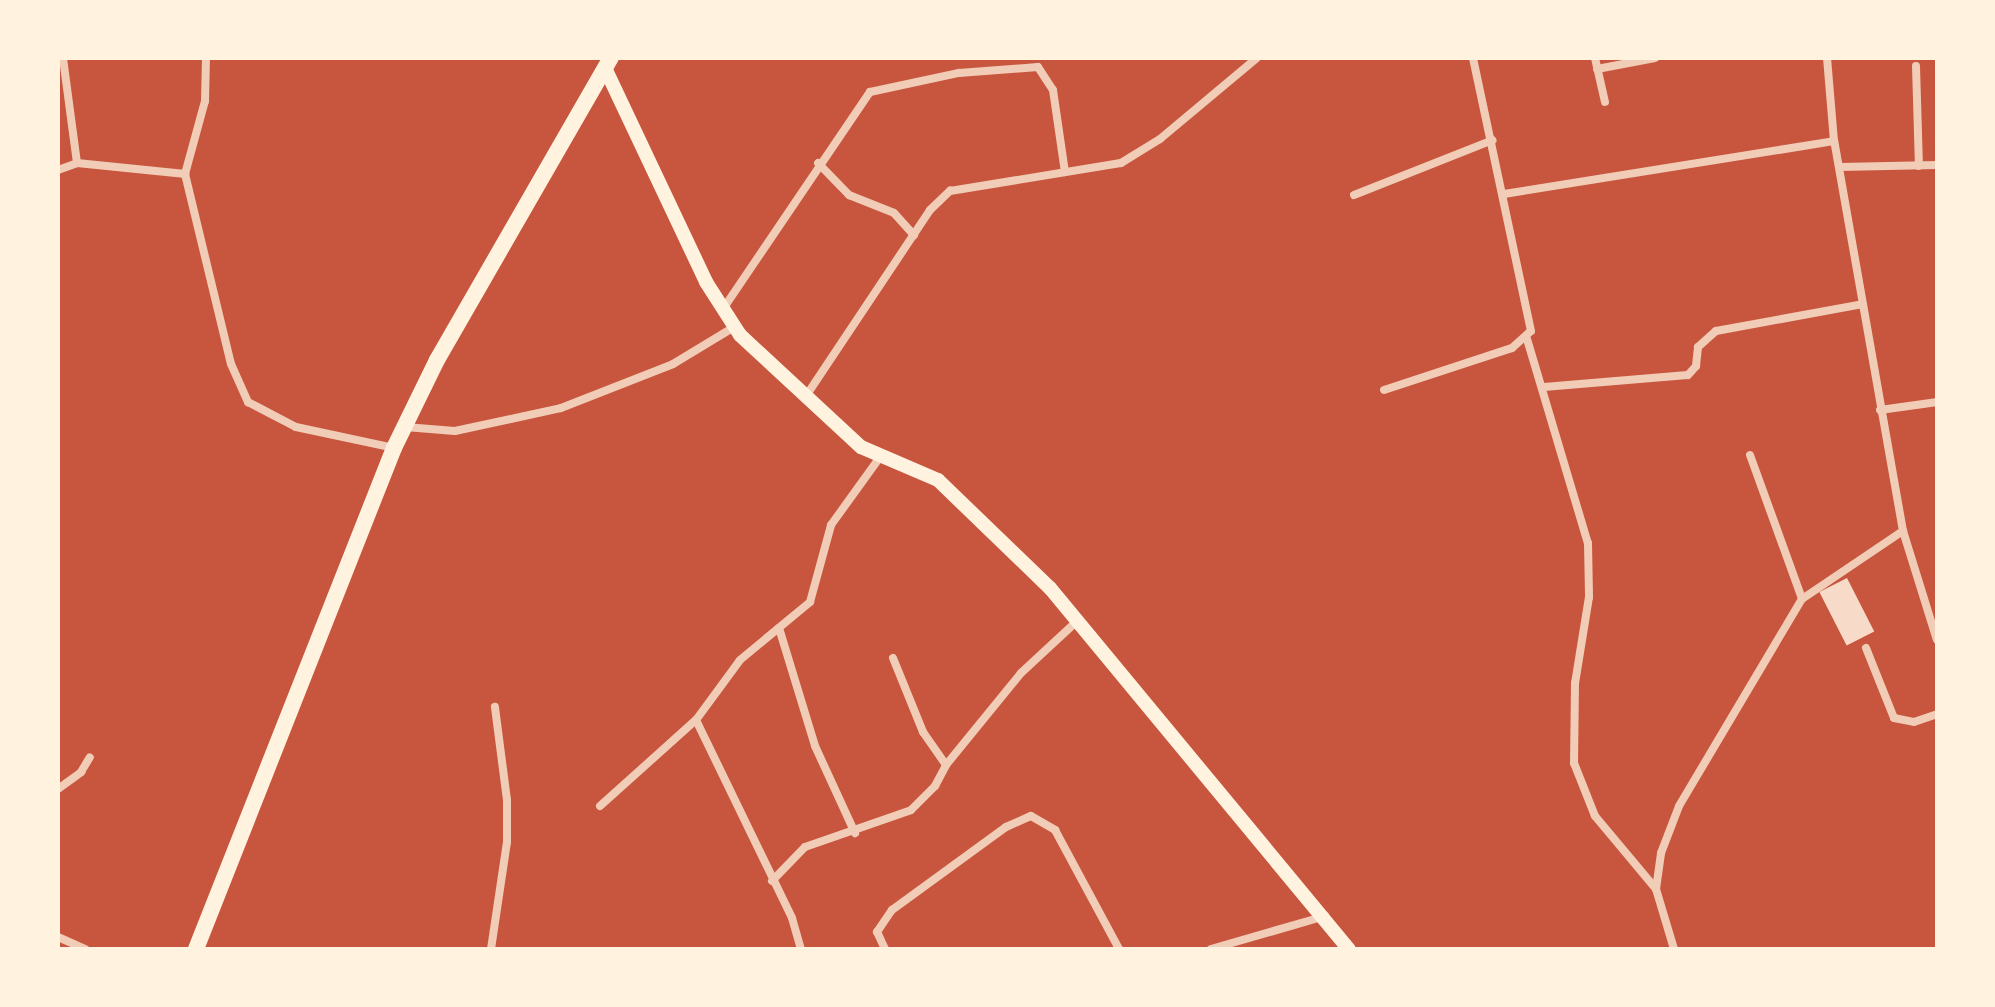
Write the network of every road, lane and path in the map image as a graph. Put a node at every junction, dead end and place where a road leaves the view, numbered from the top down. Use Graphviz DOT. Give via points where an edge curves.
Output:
graph roads {
  1 [pos="63,58"];
  2 [pos="206,58"];
  3 [pos="1257,58"];
  4 [pos="1473,58"];
  5 [pos="1595,58"];
  6 [pos="1655,58"];
  7 [pos="1827,58"];
  8 [pos="608,63"];
  9 [pos="1916,66"];
  10 [pos="1597,69"];
  11 [pos="1605,102"];
  12 [pos="1493,140"];
  13 [pos="1834,141"];
  14 [pos="77,163"];
  15 [pos="818,163"];
  16 [pos="1937,165"];
  17 [pos="1919,166"];
  18 [pos="1839,167"];
  19 [pos="58,170"];
  20 [pos="1065,172"];
  21 [pos="185,174"];
  22 [pos="1504,194"];
  23 [pos="1354,195"];
  24 [pos="914,235"];
  25 [pos="1863,304"];
  26 [pos="722,310"];
  27 [pos="734,327"];
  28 [pos="1527,339"];
  29 [pos="1544,387"];
  30 [pos="1384,390"];
  31 [pos="806,396"];
  32 [pos="1937,402"];
  33 [pos="1880,410"];
  34 [pos="404,427"];
  35 [pos="394,448"];
  36 [pos="1750,455"];
  37 [pos="880,457"];
  38 [pos="1903,531"];
  39 [pos="1802,599"];
  40 [pos="1076,622"];
  41 [pos="779,628"];
  42 [pos="1937,640"];
  43 [pos="1866,648"];
  44 [pos="893,658"];
  45 [pos="495,707"];
  46 [pos="1937,714"];
  47 [pos="696,720"];
  48 [pos="90,757"];
  49 [pos="946,765"];
  50 [pos="58,789"];
  51 [pos="600,806"];
  52 [pos="855,833"];
  53 [pos="772,881"];
  54 [pos="1656,889"];
  55 [pos="1326,916"];
  56 [pos="58,937"];
  57 [pos="85,949"];
  58 [pos="196,949"];
  59 [pos="491,949"];
  60 [pos="801,949"];
  61 [pos="885,949"];
  62 [pos="1119,949"];
  63 [pos="1211,949"];
  64 [pos="1349,949"];
  65 [pos="1674,949"];
  1 -- 14 [label="street"];
  2 -- 21 [label="street" via="205,101"];
  3 -- 20 [label="street" via="1139,154 1109,166"];
  4 -- 12 [label="street"];
  5 -- 10 [label="street"];
  6 -- 10 [label="street"];
  7 -- 13 [label="street"];
  8 -- 26 [label="main road"];
  8 -- 34 [label="main road"];
  9 -- 17 [label="street"];
  10 -- 11 [label="street"];
  12 -- 22 [label="street"];
  12 -- 23 [label="street"];
  13 -- 18 [label="street"];
  13 -- 22 [label="street"];
  14 -- 19 [label="street"];
  14 -- 21 [label="street"];
  15 -- 20 [label="street" via="870,92 959,73 1030,66 1050,78"];
  15 -- 24 [label="street" via="849,195 894,213"];
  15 -- 26 [label="street"];
  16 -- 17 [label="street"];
  17 -- 18 [label="street"];
  18 -- 25 [label="street"];
  20 -- 24 [label="street" via="958,187 939,199"];
  21 -- 35 [label="street" via="231,364 248,402 296,427"];
  22 -- 28 [label="street" via="1531,319"];
  24 -- 31 [label="street"];
  25 -- 29 [label="street" via="1716,331 1698,347 1696,366 1688,375"];
  25 -- 33 [label="street"];
  26 -- 27 [label="main road"];
  27 -- 31 [label="main road"];
  27 -- 34 [label="street" via="673,364 561,408 455,431"];
  28 -- 29 [label="street"];
  28 -- 30 [label="street"];
  29 -- 54 [label="street" via="1590,566 1575,683 1574,763 1595,816"];
  31 -- 37 [label="main road" via="861,447"];
  32 -- 33 [label="street"];
  33 -- 38 [label="street"];
  34 -- 35 [label="main road"];
  35 -- 58 [label="main road"];
  36 -- 39 [label="street"];
  37 -- 40 [label="main road" via="938,480 1050,588"];
  37 -- 41 [label="street" via="831,525 816,593"];
  38 -- 39 [label="street"];
  38 -- 42 [label="street"];
  39 -- 54 [label="street" via="1679,806 1661,853"];
  40 -- 49 [label="street" via="1021,673"];
  40 -- 55 [label="main road"];
  41 -- 47 [label="street" via="740,660"];
  41 -- 52 [label="street" via="815,746"];
  43 -- 46 [label="street" via="1894,718 1914,722"];
  44 -- 49 [label="street" via="923,732"];
  45 -- 59 [label="street" via="507,842"];
  47 -- 51 [label="street"];
  47 -- 53 [label="street"];
  48 -- 50 [label="street" via="81,772"];
  49 -- 52 [label="street" via="935,786 911,810"];
  52 -- 53 [label="street" via="799,850"];
  53 -- 60 [label="street"];
  54 -- 65 [label="street"];
  55 -- 63 [label="street"];
  55 -- 64 [label="main road"];
  56 -- 57 [label="street"];
  61 -- 62 [label="street" via="877,932 892,910 1006,827 1031,816 1055,830"];
}
